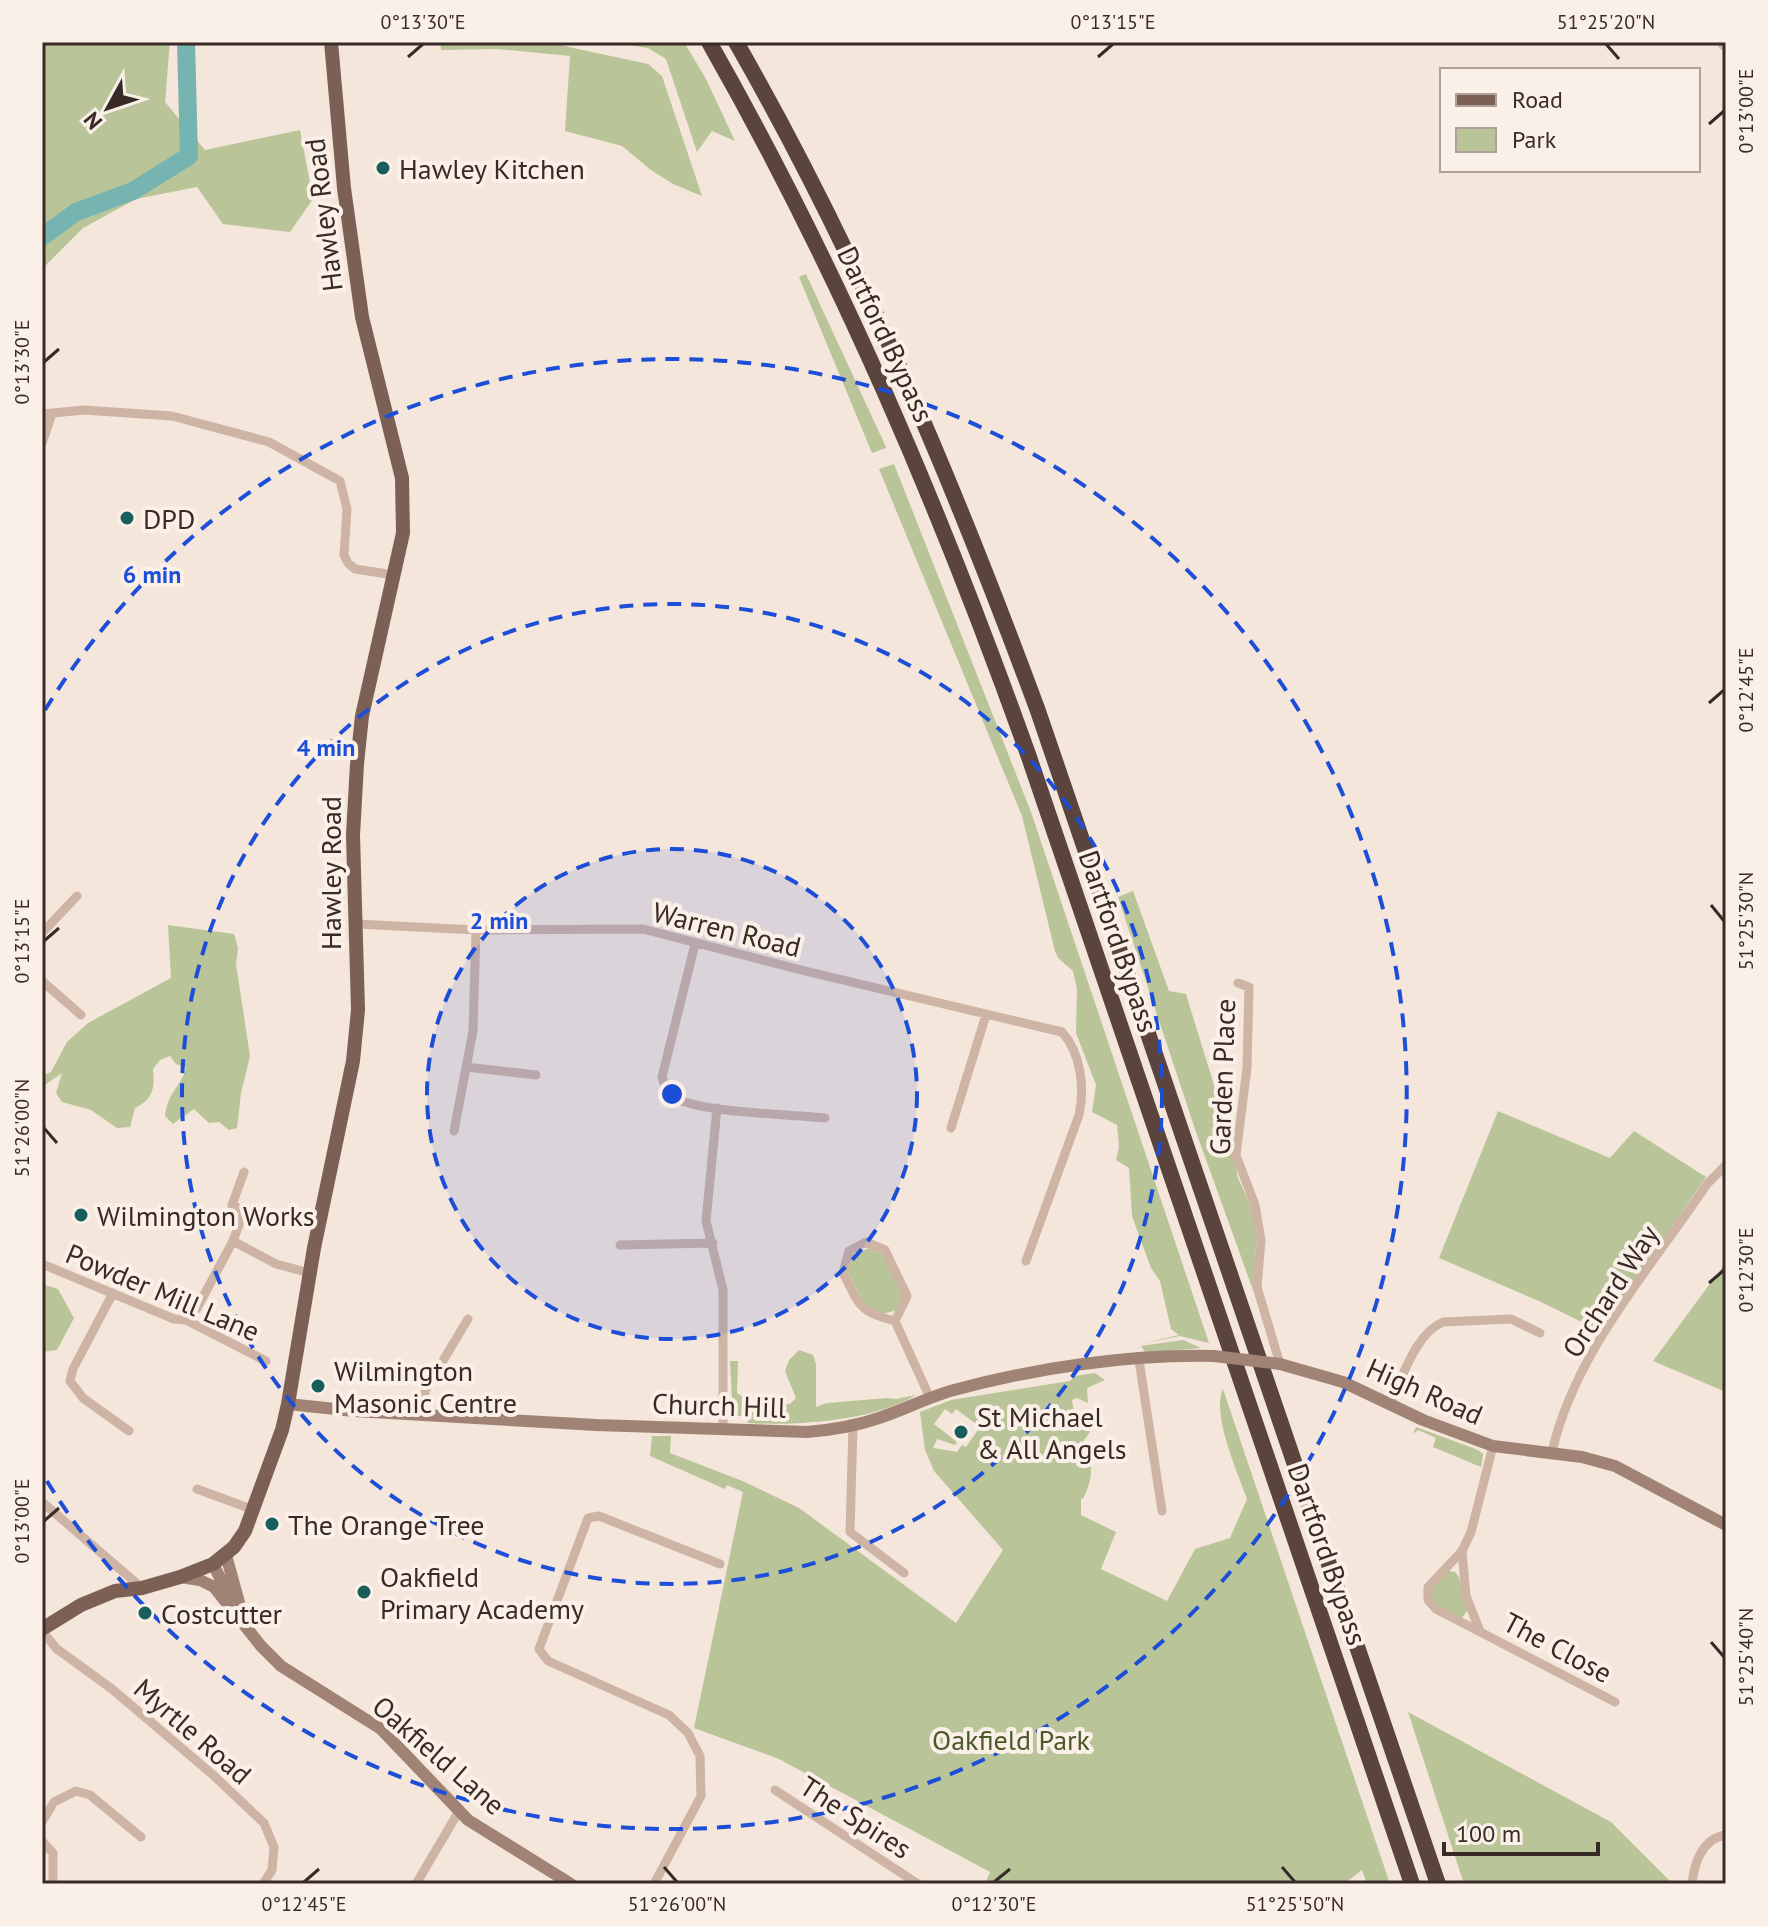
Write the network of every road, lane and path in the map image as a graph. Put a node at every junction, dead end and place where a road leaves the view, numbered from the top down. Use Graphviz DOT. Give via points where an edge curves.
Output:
graph roads {
  1 [pos="331,42"];
  2 [pos="709,42"];
  3 [pos="736,42"];
  4 [pos="1720,42"];
  5 [pos="1726,48"];
  6 [pos="47,414"];
  7 [pos="42,443"];
  8 [pos="394,575"];
  9 [pos="77,896"];
  10 [pos="356,924"];
  11 [pos="476,930"];
  12 [pos="42,933"];
  13 [pos="695,944"];
  14 [pos="42,981"];
  15 [pos="1238,983"];
  16 [pos="81,1015"];
  17 [pos="986,1015"];
  18 [pos="466,1067"];
  19 [pos="536,1075"];
  20 [pos="717,1108"];
  21 [pos="825,1118"];
  22 [pos="951,1128"];
  23 [pos="454,1131"];
  24 [pos="1726,1165"];
  25 [pos="244,1172"];
  26 [pos="244,1211"];
  27 [pos="263,1221"];
  28 [pos="233,1241"];
  29 [pos="713,1243"];
  30 [pos="620,1245"];
  31 [pos="1026,1261"];
  32 [pos="42,1264"];
  33 [pos="310,1273"];
  34 [pos="113,1293"];
  35 [pos="468,1319"];
  36 [pos="186,1320"];
  37 [pos="895,1321"];
  38 [pos="1540,1333"];
  39 [pos="1139,1360"];
  40 [pos="266,1361"];
  41 [pos="1280,1364"];
  42 [pos="930,1398"];
  43 [pos="1390,1403"];
  44 [pos="288,1404"];
  45 [pos="418,1415"];
  46 [pos="853,1425"];
  47 [pos="723,1430"];
  48 [pos="129,1431"];
  49 [pos="1493,1446"];
  50 [pos="1552,1452"];
  51 [pos="197,1489"];
  52 [pos="42,1502"];
  53 [pos="254,1510"];
  54 [pos="1162,1511"];
  55 [pos="1726,1525"];
  56 [pos="1462,1551"];
  57 [pos="226,1555"];
  58 [pos="213,1564"];
  59 [pos="720,1564"];
  60 [pos="904,1573"];
  61 [pos="180,1577"];
  62 [pos="142,1588"];
  63 [pos="245,1625"];
  64 [pos="42,1630"];
  65 [pos="1480,1631"];
  66 [pos="1615,1702"];
  67 [pos="775,1790"];
  68 [pos="459,1811"];
  69 [pos="42,1822"];
  70 [pos="1726,1835"];
  71 [pos="141,1837"];
  72 [pos="42,1841"];
  73 [pos="915,1883"];
  74 [pos="53,1884"];
  75 [pos="263,1884"];
  76 [pos="416,1884"];
  77 [pos="571,1884"];
  78 [pos="654,1884"];
  79 [pos="1412,1884"];
  80 [pos="1438,1884"];
  81 [pos="1692,1884"];
  1 -- 8 [label="main road, Hawley Road" via="362,317 402,478 403,533"];
  2 -- 79 [label="highway, Dartford Bypass" via="824,260 898,418 977,612"];
  3 -- 80 [label="highway, Dartford Bypass" via="846,249 989,577"];
  4 -- 5 [label="street"];
  6 -- 7 [label="street"];
  6 -- 8 [label="street" via="84,410 172,416 269,442 340,481 347,509 348,563 355,569"];
  8 -- 10 [label="main road, Hawley Road" via="362,716 353,835"];
  9 -- 12 [label="street"];
  10 -- 11 [label="street, Warren Road"];
  10 -- 33 [label="main road, Hawley Road" via="353,1061"];
  11 -- 13 [label="street, Warren Road" via="643,929"];
  11 -- 18 [label="street" via="473,1031"];
  13 -- 17 [label="street, Warren Road"];
  13 -- 20 [label="street" via="662,1077 675,1098"];
  14 -- 16 [label="street"];
  15 -- 41 [label="street, Garden Place" via="1249,987 1247,1068 1236,1155 1255,1205 1261,1240 1257,1287"];
  17 -- 22 [label="street"];
  17 -- 31 [label="street, Warren Road" via="1065,1035 1082,1081 1079,1115"];
  18 -- 19 [label="street"];
  18 -- 23 [label="street"];
  20 -- 21 [label="street"];
  20 -- 29 [label="street" via="706,1221"];
  24 -- 50 [label="street, Orchard Way" via="1707,1184 1602,1336 1561,1414"];
  25 -- 26 [label="street" via="232,1205"];
  26 -- 27 [label="street"];
  26 -- 28 [label="street"];
  28 -- 33 [label="street" via="276,1264"];
  28 -- 36 [label="street"];
  29 -- 30 [label="street"];
  29 -- 47 [label="street" via="723,1290"];
  32 -- 34 [label="street, Powder Mill Lane"];
  33 -- 44 [label="main road, Hawley Road"];
  34 -- 36 [label="street, Powder Mill Lane"];
  34 -- 48 [label="street" via="70,1381 83,1398"];
  35 -- 45 [label="street" via="426,1389"];
  36 -- 40 [label="street, Powder Mill Lane"];
  37 -- 37 [label="street" via="870,1315 843,1273 849,1251 866,1242 885,1250 907,1296"];
  37 -- 42 [label="street"];
  38 -- 43 [label="street" via="1511,1319 1436,1325 1423,1336"];
  39 -- 41 [label="main road, High Road, bridge" via="1214,1356"];
  39 -- 42 [label="main road, Church Hill" via="1025,1375"];
  39 -- 54 [label="street"];
  41 -- 43 [label="main road, High Road" via="1343,1382"];
  42 -- 46 [label="main road, Church Hill"];
  43 -- 49 [label="main road, High Road"];
  44 -- 45 [label="main road, Church Hill"];
  44 -- 53 [label="main road, Hawley Road"];
  45 -- 47 [label="main road, Church Hill"];
  46 -- 47 [label="main road, Church Hill" via="792,1433"];
  46 -- 60 [label="street" via="850,1532"];
  49 -- 50 [label="main road, High Road"];
  49 -- 56 [label="street, The Close"];
  50 -- 55 [label="main road, High Road" via="1615,1466"];
  51 -- 53 [label="street"];
  52 -- 62 [label="street"];
  53 -- 57 [label="main road, Hawley Road"];
  56 -- 65 [label="street, The Close" via="1466,1596"];
  56 -- 65 [label="street, The Close" via="1430,1583 1427,1595 1438,1612"];
  57 -- 58 [label="main road, Hawley Road"];
  57 -- 63 [label="main road, Oakfield Lane"];
  58 -- 61 [label="main road, Hawley Road"];
  58 -- 63 [label="main road, Oakfield Lane"];
  59 -- 78 [label="street" via="599,1516 588,1518 539,1649 548,1661 669,1715 688,1733 700,1756 701,1796"];
  61 -- 62 [label="main road, Hawley Road"];
  61 -- 63 [label="main road, Oakfield Lane" via="209,1583"];
  62 -- 64 [label="main road, Hawley Road" via="88,1602"];
  63 -- 68 [label="main road, Oakfield Lane" via="281,1666 381,1729"];
  64 -- 75 [label="street, Myrtle Road" via="57,1649 123,1699 264,1823 274,1847 272,1870"];
  65 -- 66 [label="street, The Close"];
  67 -- 73 [label="street, The Spires"];
  68 -- 76 [label="street"];
  68 -- 77 [label="main road, Oakfield Lane"];
  69 -- 71 [label="street" via="54,1802 76,1791 90,1795"];
  70 -- 81 [label="street" via="1696,1859"];
  72 -- 74 [label="street" via="53,1853"];
}
